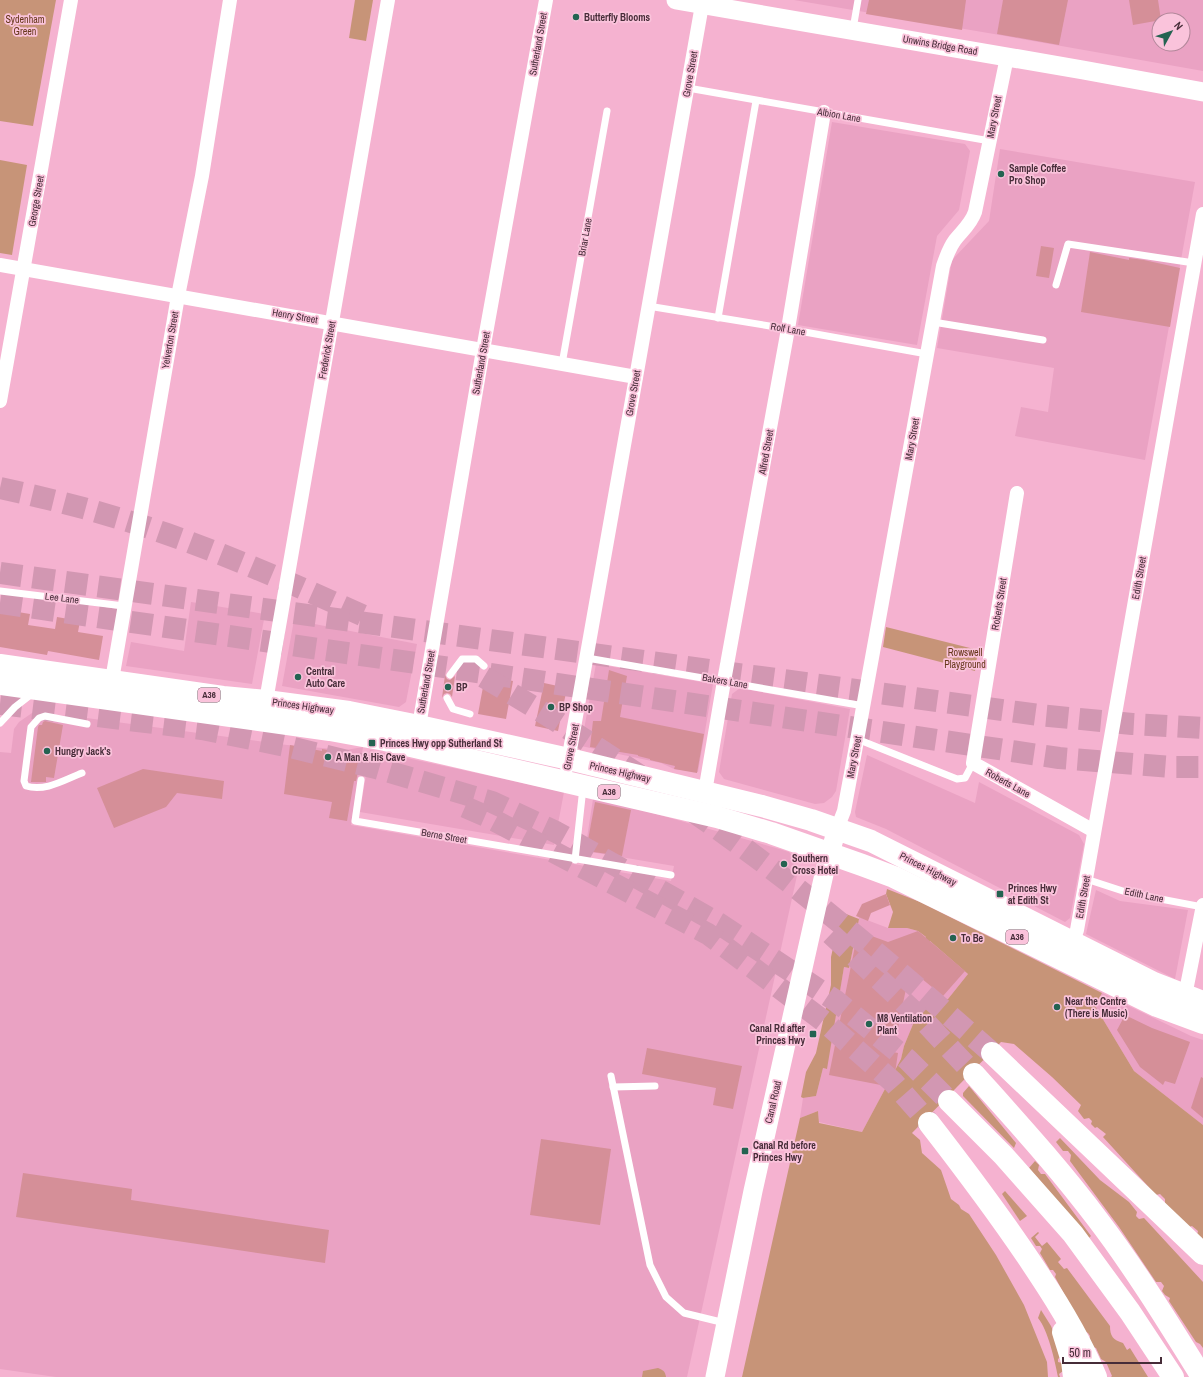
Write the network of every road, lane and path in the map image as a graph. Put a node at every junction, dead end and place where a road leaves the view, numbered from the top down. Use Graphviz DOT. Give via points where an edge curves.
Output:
graph roads {
  1 [pos="71,0"];
  2 [pos="230,0"];
  3 [pos="388,0"];
  4 [pos="546,0"];
  5 [pos="676,0"];
  6 [pos="858,0"];
  7 [pos="702,5"];
  8 [pos="852,31"];
  9 [pos="1007,57"];
  10 [pos="688,88"];
  11 [pos="1203,92"];
  12 [pos="756,100"];
  13 [pos="607,111"];
  14 [pos="824,112"];
  15 [pos="990,142"];
  16 [pos="1203,214"];
  17 [pos="1194,263"];
  18 [pos="0,265"];
  19 [pos="24,270"];
  20 [pos="1056,285"];
  21 [pos="178,296"];
  22 [pos="648,306"];
  23 [pos="718,318"];
  24 [pos="332,322"];
  25 [pos="933,322"];
  26 [pos="788,329"];
  27 [pos="1043,340"];
  28 [pos="483,350"];
  29 [pos="927,354"];
  30 [pos="562,364"];
  31 [pos="636,377"];
  32 [pos="0,401"];
  33 [pos="1017,493"];
  34 [pos="0,591"];
  35 [pos="124,606"];
  36 [pos="587,658"];
  37 [pos="0,665"];
  38 [pos="484,666"];
  39 [pos="450,676"];
  40 [pos="112,680"];
  41 [pos="724,681"];
  42 [pos="0,684"];
  43 [pos="38,690"];
  44 [pos="447,698"];
  45 [pos="266,701"];
  46 [pos="864,706"];
  47 [pos="470,714"];
  48 [pos="0,723"];
  49 [pos="87,724"];
  50 [pos="419,726"];
  51 [pos="857,739"];
  52 [pos="569,759"];
  53 [pos="973,763"];
  54 [pos="82,773"];
  55 [pos="361,780"];
  56 [pos="574,783"];
  57 [pos="705,792"];
  58 [pos="837,829"];
  59 [pos="1094,831"];
  60 [pos="829,853"];
  61 [pos="575,860"];
  62 [pos="671,875"];
  63 [pos="1086,880"];
  64 [pos="1203,906"];
  65 [pos="1073,941"];
  66 [pos="1200,943"];
  67 [pos="1194,999"];
  68 [pos="1203,1022"];
  69 [pos="992,1053"];
  70 [pos="974,1074"];
  71 [pos="611,1076"];
  72 [pos="655,1086"];
  73 [pos="613,1087"];
  74 [pos="949,1101"];
  75 [pos="929,1123"];
  76 [pos="1165,1218"];
  77 [pos="1014,1237"];
  78 [pos="1203,1254"];
  79 [pos="1203,1260"];
  80 [pos="725,1323"];
  81 [pos="715,1377"];
  82 [pos="1074,1377"];
  83 [pos="1096,1377"];
  84 [pos="1173,1377"];
  85 [pos="1202,1377"];
  1 -- 19 [label="street, George Street"];
  2 -- 21 [label="street, Yelverton Street" via="202,176"];
  3 -- 24 [label="street, Frederick Street"];
  4 -- 28 [label="street, Sutherland Street"];
  5 -- 7 [label="main road, Unwins Bridge Road"];
  6 -- 8 [label="lane"];
  7 -- 8 [label="main road, Unwins Bridge Road"];
  7 -- 10 [label="street, Grove Street"];
  8 -- 9 [label="main road, Unwins Bridge Road"];
  9 -- 11 [label="main road, Unwins Bridge Road"];
  9 -- 15 [label="street, Mary Street"];
  10 -- 12 [label="lane, Albion Lane"];
  10 -- 22 [label="street, Grove Street"];
  12 -- 14 [label="lane, Albion Lane"];
  12 -- 23 [label="lane"];
  13 -- 30 [label="lane, Briar Lane"];
  14 -- 15 [label="lane, Albion Lane"];
  14 -- 26 [label="street, Alfred Street"];
  15 -- 25 [label="street, Mary Street" via="975,212 970,223 946,255"];
  16 -- 17 [label="street, Edith Street"];
  17 -- 20 [label="lane" via="1068,244"];
  17 -- 59 [label="street, Edith Street"];
  18 -- 19 [label="street, Henry Street"];
  19 -- 21 [label="street, Henry Street"];
  19 -- 32 [label="street, George Street"];
  21 -- 24 [label="street, Henry Street"];
  21 -- 35 [label="street, Yelverton Street"];
  22 -- 23 [label="lane, Rolf Lane"];
  22 -- 31 [label="street, Grove Street"];
  23 -- 26 [label="lane, Rolf Lane"];
  24 -- 28 [label="street, Henry Street"];
  24 -- 45 [label="street, Frederick Street"];
  25 -- 27 [label="lane"];
  25 -- 29 [label="street, Mary Street"];
  26 -- 29 [label="lane, Rolf Lane"];
  26 -- 41 [label="street, Alfred Street"];
  28 -- 30 [label="street, Henry Street"];
  28 -- 50 [label="street, Sutherland Street"];
  29 -- 46 [label="street, Mary Street"];
  30 -- 31 [label="street, Henry Street"];
  31 -- 36 [label="street, Grove Street"];
  33 -- 53 [label="street, Roberts Street"];
  34 -- 35 [label="lane, Lee Lane"];
  35 -- 40 [label="street, Yelverton Street"];
  36 -- 41 [label="lane, Bakers Lane"];
  36 -- 52 [label="street, Grove Street"];
  37 -- 40 [label="highway, Princes Highway / A36"];
  38 -- 39 [label="lane" via="476,659 462,659"];
  40 -- 45 [label="highway, Princes Highway / A36"];
  41 -- 46 [label="lane, Bakers Lane"];
  41 -- 57 [label="street, Alfred Street"];
  42 -- 43 [label="highway, Princes Highway / A36"];
  43 -- 48 [label="lane" via="15,707"];
  43 -- 56 [label="highway, Princes Highway / A36" via="346,733"];
  44 -- 47 [label="lane" via="453,709"];
  45 -- 50 [label="highway, Princes Highway / A36" via="349,712"];
  46 -- 51 [label="street, Mary Street"];
  49 -- 54 [label="lane" via="45,716 39,718 31,727 24,781 26,786 45,788"];
  50 -- 52 [label="highway, Princes Highway / A36"];
  51 -- 53 [label="lane" via="957,779 965,778"];
  51 -- 58 [label="street, Mary Street" via="844,811"];
  52 -- 56 [label="street, Grove Street"];
  52 -- 57 [label="highway, Princes Highway / A36"];
  53 -- 59 [label="street, Roberts Lane"];
  55 -- 61 [label="lane, Berne Street" via="355,821"];
  56 -- 60 [label="highway, Princes Highway / A36" via="744,824"];
  56 -- 61 [label="lane"];
  57 -- 58 [label="highway, Princes Highway / A36"];
  58 -- 60 [label="main road, Canal Road"];
  58 -- 65 [label="highway, Princes Highway / A36" via="871,841"];
  59 -- 63 [label="street, Edith Street"];
  60 -- 68 [label="highway, Princes Highway / A36" via="894,877 1157,1006"];
  60 -- 80 [label="main road, Canal Road"];
  61 -- 62 [label="lane, Berne Street"];
  63 -- 64 [label="lane, Edith Lane" via="1130,894"];
  63 -- 65 [label="street, Edith Street"];
  64 -- 66 [label="street"];
  65 -- 67 [label="highway, Princes Highway / A36" via="1142,977"];
  66 -- 67 [label="street"];
  69 -- 76 [label="highway"];
  70 -- 85 [label="highway" via="1039,1147 1098,1220 1141,1280"];
  71 -- 73 [label="lane"];
  72 -- 73 [label="lane"];
  73 -- 80 [label="lane" via="650,1265 666,1297 684,1313"];
  74 -- 84 [label="highway" via="1003,1155 1073,1234 1130,1312"];
  75 -- 77 [label="highway"];
  76 -- 78 [label="highway"];
  76 -- 79 [label="highway"];
  77 -- 82 [label="highway" via="1046,1291 1062,1326"];
  77 -- 83 [label="highway" via="1059,1304"];
  80 -- 81 [label="main road, Canal Road"];
}
